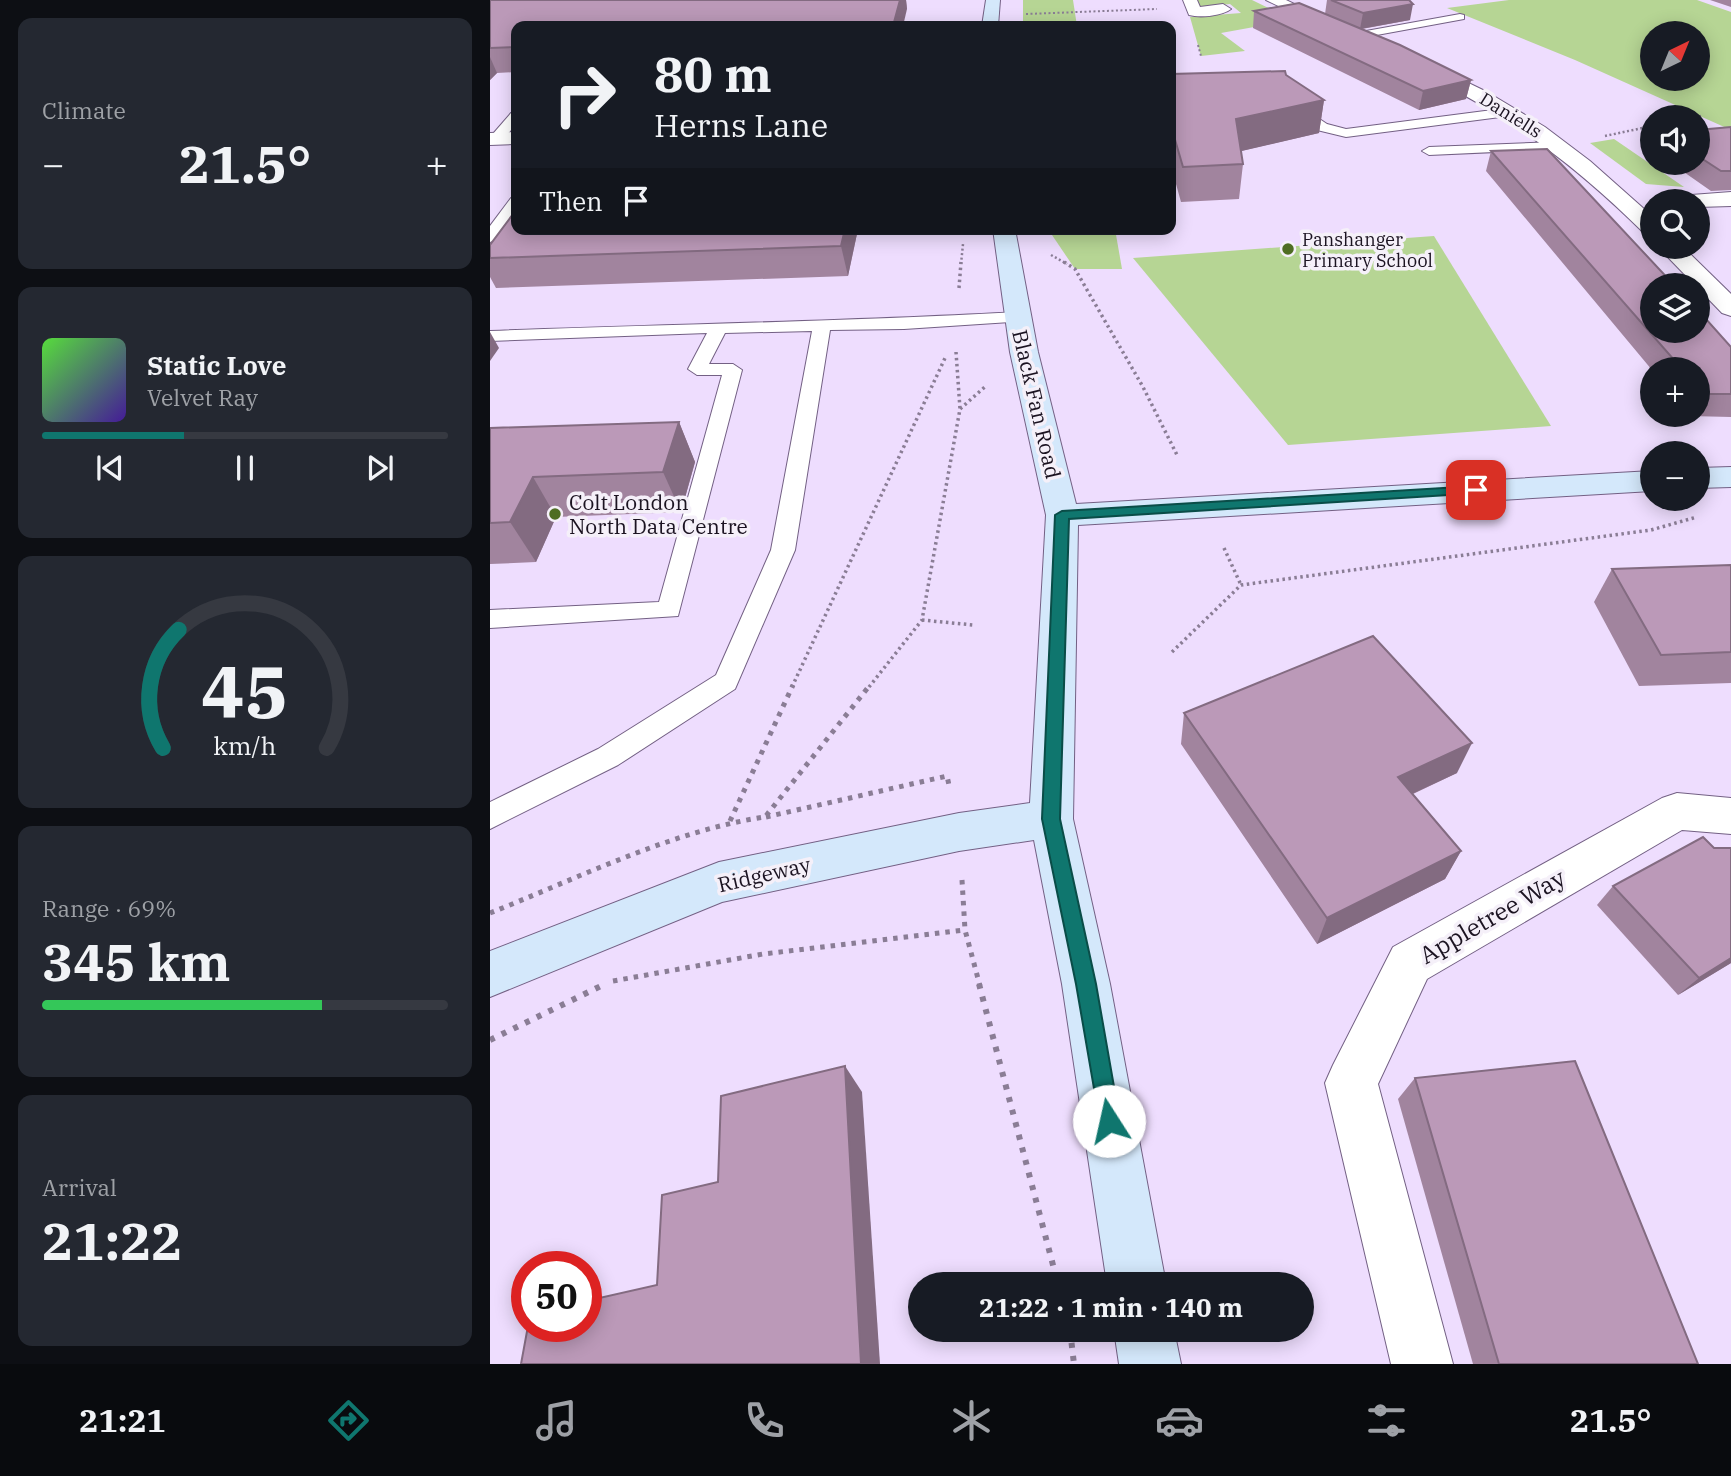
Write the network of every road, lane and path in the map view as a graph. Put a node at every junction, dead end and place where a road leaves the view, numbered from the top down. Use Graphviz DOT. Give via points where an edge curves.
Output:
graph roads {
  1 [pos="993,0"];
  2 [pos="1273,0"];
  3 [pos="1191,4"];
  4 [pos="1223,9"];
  5 [pos="1022,15"];
  6 [pos="1460,18"];
  7 [pos="991,21"];
  8 [pos="1355,36"];
  9 [pos="1381,47"];
  10 [pos="1406,57"];
  11 [pos="1288,102"];
  12 [pos="1508,112"];
  13 [pos="511,123"];
  14 [pos="501,138"];
  15 [pos="1557,146"];
  16 [pos="1429,151"];
  17 [pos="1731,199"];
  18 [pos="1710,200"];
  19 [pos="1640,204"];
  20 [pos="1628,205"];
  21 [pos="511,208"];
  22 [pos="1640,217"];
  23 [pos="1005,235"];
  24 [pos="490,237"];
  25 [pos="1682,259"];
  26 [pos="1075,269"];
  27 [pos="1731,308"];
  28 [pos="1018,317"];
  29 [pos="822,325"];
  30 [pos="719,327"];
  31 [pos="490,336"];
  32 [pos="949,348"];
  33 [pos="1024,352"];
  34 [pos="1177,455"];
  35 [pos="1731,477"];
  36 [pos="1710,478"];
  37 [pos="1640,482"];
  38 [pos="1704,514"];
  39 [pos="1062,515"];
  40 [pos="1224,548"];
  41 [pos="1241,585"];
  42 [pos="490,619"];
  43 [pos="922,620"];
  44 [pos="973,625"];
  45 [pos="1172,652"];
  46 [pos="947,776"];
  47 [pos="490,816"];
  48 [pos="1731,816"];
  49 [pos="765,817"];
  50 [pos="1051,819"];
  51 [pos="729,821"];
  52 [pos="490,914"];
  53 [pos="490,974"];
  54 [pos="490,1040"];
  55 [pos="1055,1272"];
  56 [pos="1134,1272"];
  57 [pos="1071,1342"];
  58 [pos="1146,1342"];
  59 [pos="1074,1364"];
  60 [pos="1150,1364"];
  61 [pos="1422,1364"];
  1 -- 7 [label="main road"];
  2 -- 8 [label="street"];
  3 -- 4 [label="street" via="1194,12"];
  3 -- 5 [label="path"];
  6 -- 8 [label="lane"];
  8 -- 9 [label="street"];
  10 -- 12 [label="street, Daniells"];
  11 -- 12 [label="lane" via="1322,127 1346,133"];
  12 -- 15 [label="street, Daniells"];
  13 -- 14 [label="lane"];
  15 -- 16 [label="lane"];
  15 -- 20 [label="street, Daniells"];
  17 -- 18 [label="street"];
  19 -- 20 [label="street"];
  20 -- 22 [label="street, Daniells"];
  21 -- 24 [label="lane"];
  23 -- 28 [label="main road, Black Fan Road"];
  25 -- 27 [label="street"];
  26 -- 34 [label="path"];
  28 -- 29 [label="lane"];
  28 -- 33 [label="main road, Black Fan Road"];
  29 -- 30 [label="lane"];
  29 -- 47 [label="lane" via="783,550 726,682 608,757"];
  30 -- 31 [label="lane"];
  30 -- 42 [label="lane" via="697,369 733,370 669,610"];
  32 -- 51 [label="path"];
  33 -- 39 [label="main road, Black Fan Road"];
  33 -- 43 [label="path" via="960,409"];
  35 -- 36 [label="main road"];
  37 -- 39 [label="main road"];
  38 -- 41 [label="path" via="1651,530"];
  39 -- 50 [label="main road, Black Fan Road"];
  40 -- 41 [label="path"];
  41 -- 45 [label="path"];
  43 -- 44 [label="path"];
  43 -- 49 [label="path"];
  46 -- 49 [label="path"];
  48 -- 61 [label="street, Appletree Way" via="1677,811 1410,963 1351,1083"];
  49 -- 51 [label="path"];
  50 -- 53 [label="main road, Ridgeway" via="959,832 719,882"];
  50 -- 56 [label="main road, Black Fan Road" via="1086,984"];
  51 -- 52 [label="path"];
  54 -- 55 [label="path" via="611,982 763,954 965,930"];
  57 -- 59 [label="path"];
  58 -- 60 [label="main road"];
}
